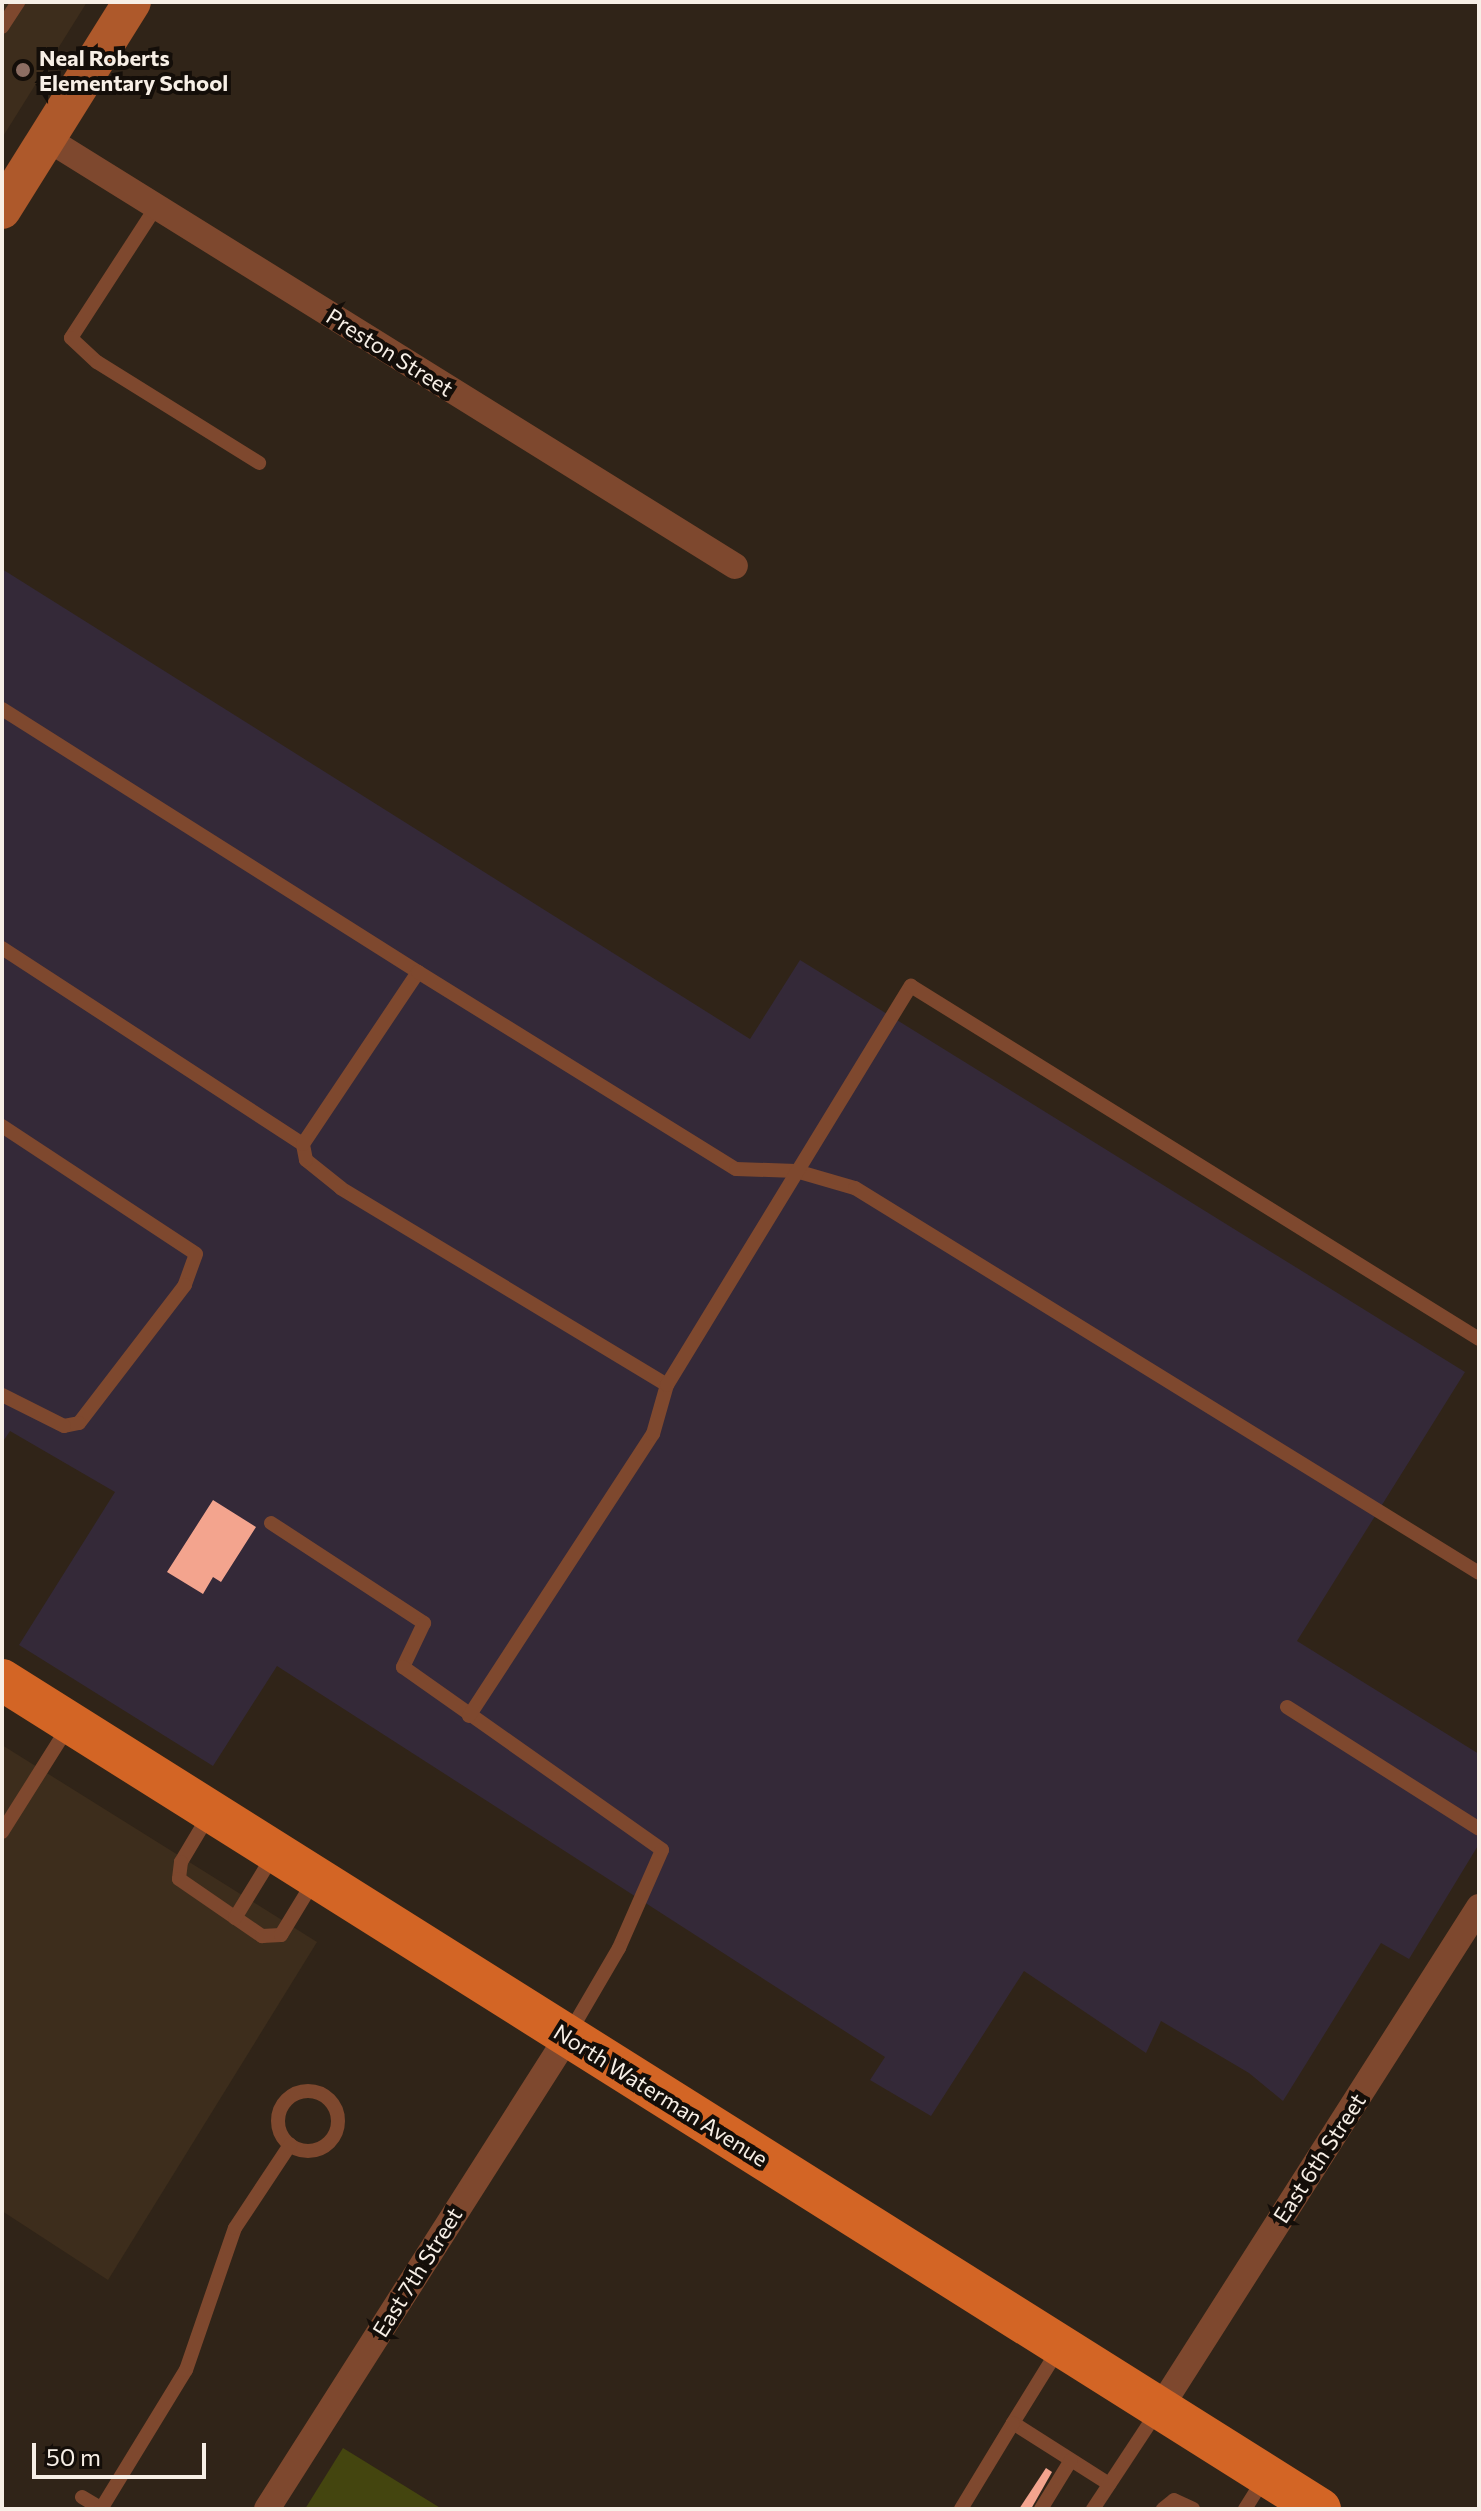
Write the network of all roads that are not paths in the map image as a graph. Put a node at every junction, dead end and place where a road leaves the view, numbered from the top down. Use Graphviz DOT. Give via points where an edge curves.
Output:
graph roads {
  1 [pos="18,2"];
  2 [pos="129,3"];
  3 [pos="2,27"];
  4 [pos="46,138"];
  5 [pos="156,207"];
  6 [pos="2,210"];
  7 [pos="259,463"];
  8 [pos="735,566"];
  9 [pos="2,709"];
  10 [pos="2,948"];
  11 [pos="418,972"];
  12 [pos="2,1126"];
  13 [pos="303,1144"];
  14 [pos="796,1171"];
  15 [pos="1479,1339"];
  16 [pos="667,1385"];
  17 [pos="2,1395"];
  18 [pos="271,1523"];
  19 [pos="1479,1573"];
  20 [pos="2,1680"];
  21 [pos="1287,1707"];
  22 [pos="469,1716"];
  23 [pos="70,1723"];
  24 [pos="211,1811"];
  25 [pos="1479,1829"];
  26 [pos="2,1832"];
  27 [pos="275,1852"];
  28 [pos="316,1877"];
  29 [pos="1479,1907"];
  30 [pos="235,1918"];
  31 [pos="568,2036"];
  32 [pos="290,2145"];
  33 [pos="1061,2346"];
  34 [pos="1160,2408"];
  35 [pos="1013,2423"];
  36 [pos="1071,2460"];
  37 [pos="1109,2484"];
  38 [pos="1256,2492"];
  39 [pos="82,2497"];
  40 [pos="101,2509"];
  41 [pos="267,2509"];
  42 [pos="961,2509"];
  43 [pos="1041,2509"];
  44 [pos="1093,2509"];
  45 [pos="1163,2509"];
  46 [pos="1193,2509"];
  47 [pos="1320,2509"];
  1 -- 3 [label="lane"];
  2 -- 4 [label="street"];
  4 -- 5 [label="street, Preston Street"];
  4 -- 6 [label="street"];
  5 -- 7 [label="lane" via="71,338 97,362"];
  5 -- 8 [label="street, Preston Street"];
  9 -- 11 [label="lane"];
  10 -- 13 [label="lane"];
  11 -- 13 [label="lane"];
  11 -- 14 [label="lane" via="736,1169"];
  12 -- 17 [label="lane" via="196,1254 185,1285 79,1423 64,1426"];
  13 -- 16 [label="lane" via="306,1160 341,1188"];
  14 -- 15 [label="lane" via="911,986"];
  14 -- 16 [label="lane"];
  14 -- 19 [label="lane" via="855,1188"];
  16 -- 22 [label="lane" via="653,1434"];
  18 -- 22 [label="lane" via="424,1623 403,1667"];
  20 -- 23 [label="main road, North Waterman Avenue"];
  21 -- 25 [label="lane"];
  22 -- 31 [label="lane" via="662,1850 619,1948"];
  23 -- 24 [label="main road, North Waterman Avenue"];
  23 -- 26 [label="lane"];
  24 -- 27 [label="main road, North Waterman Avenue"];
  24 -- 30 [label="lane" via="181,1862 179,1879"];
  27 -- 28 [label="main road, North Waterman Avenue"];
  27 -- 30 [label="lane"];
  28 -- 30 [label="lane" via="281,1935 262,1936"];
  28 -- 31 [label="main road, North Waterman Avenue"];
  29 -- 34 [label="street, East 6th Street"];
  31 -- 33 [label="main road, North Waterman Avenue"];
  31 -- 41 [label="street, East 7th Street"];
  32 -- 32 [label="lane" via="307,2151 332,2139 338,2121 326,2097 306,2091 288,2099 278,2117"];
  32 -- 40 [label="lane" via="235,2228 175,2392"];
  33 -- 34 [label="main road, North Waterman Avenue"];
  33 -- 35 [label="lane"];
  34 -- 37 [label="lane"];
  34 -- 38 [label="main road, North Waterman Avenue"];
  35 -- 36 [label="lane"];
  35 -- 42 [label="lane"];
  36 -- 37 [label="lane"];
  36 -- 43 [label="lane"];
  37 -- 44 [label="lane"];
  38 -- 47 [label="main road, North Waterman Avenue"];
  39 -- 40 [label="lane"];
  45 -- 46 [label="lane" via="1174,2500"];
}
